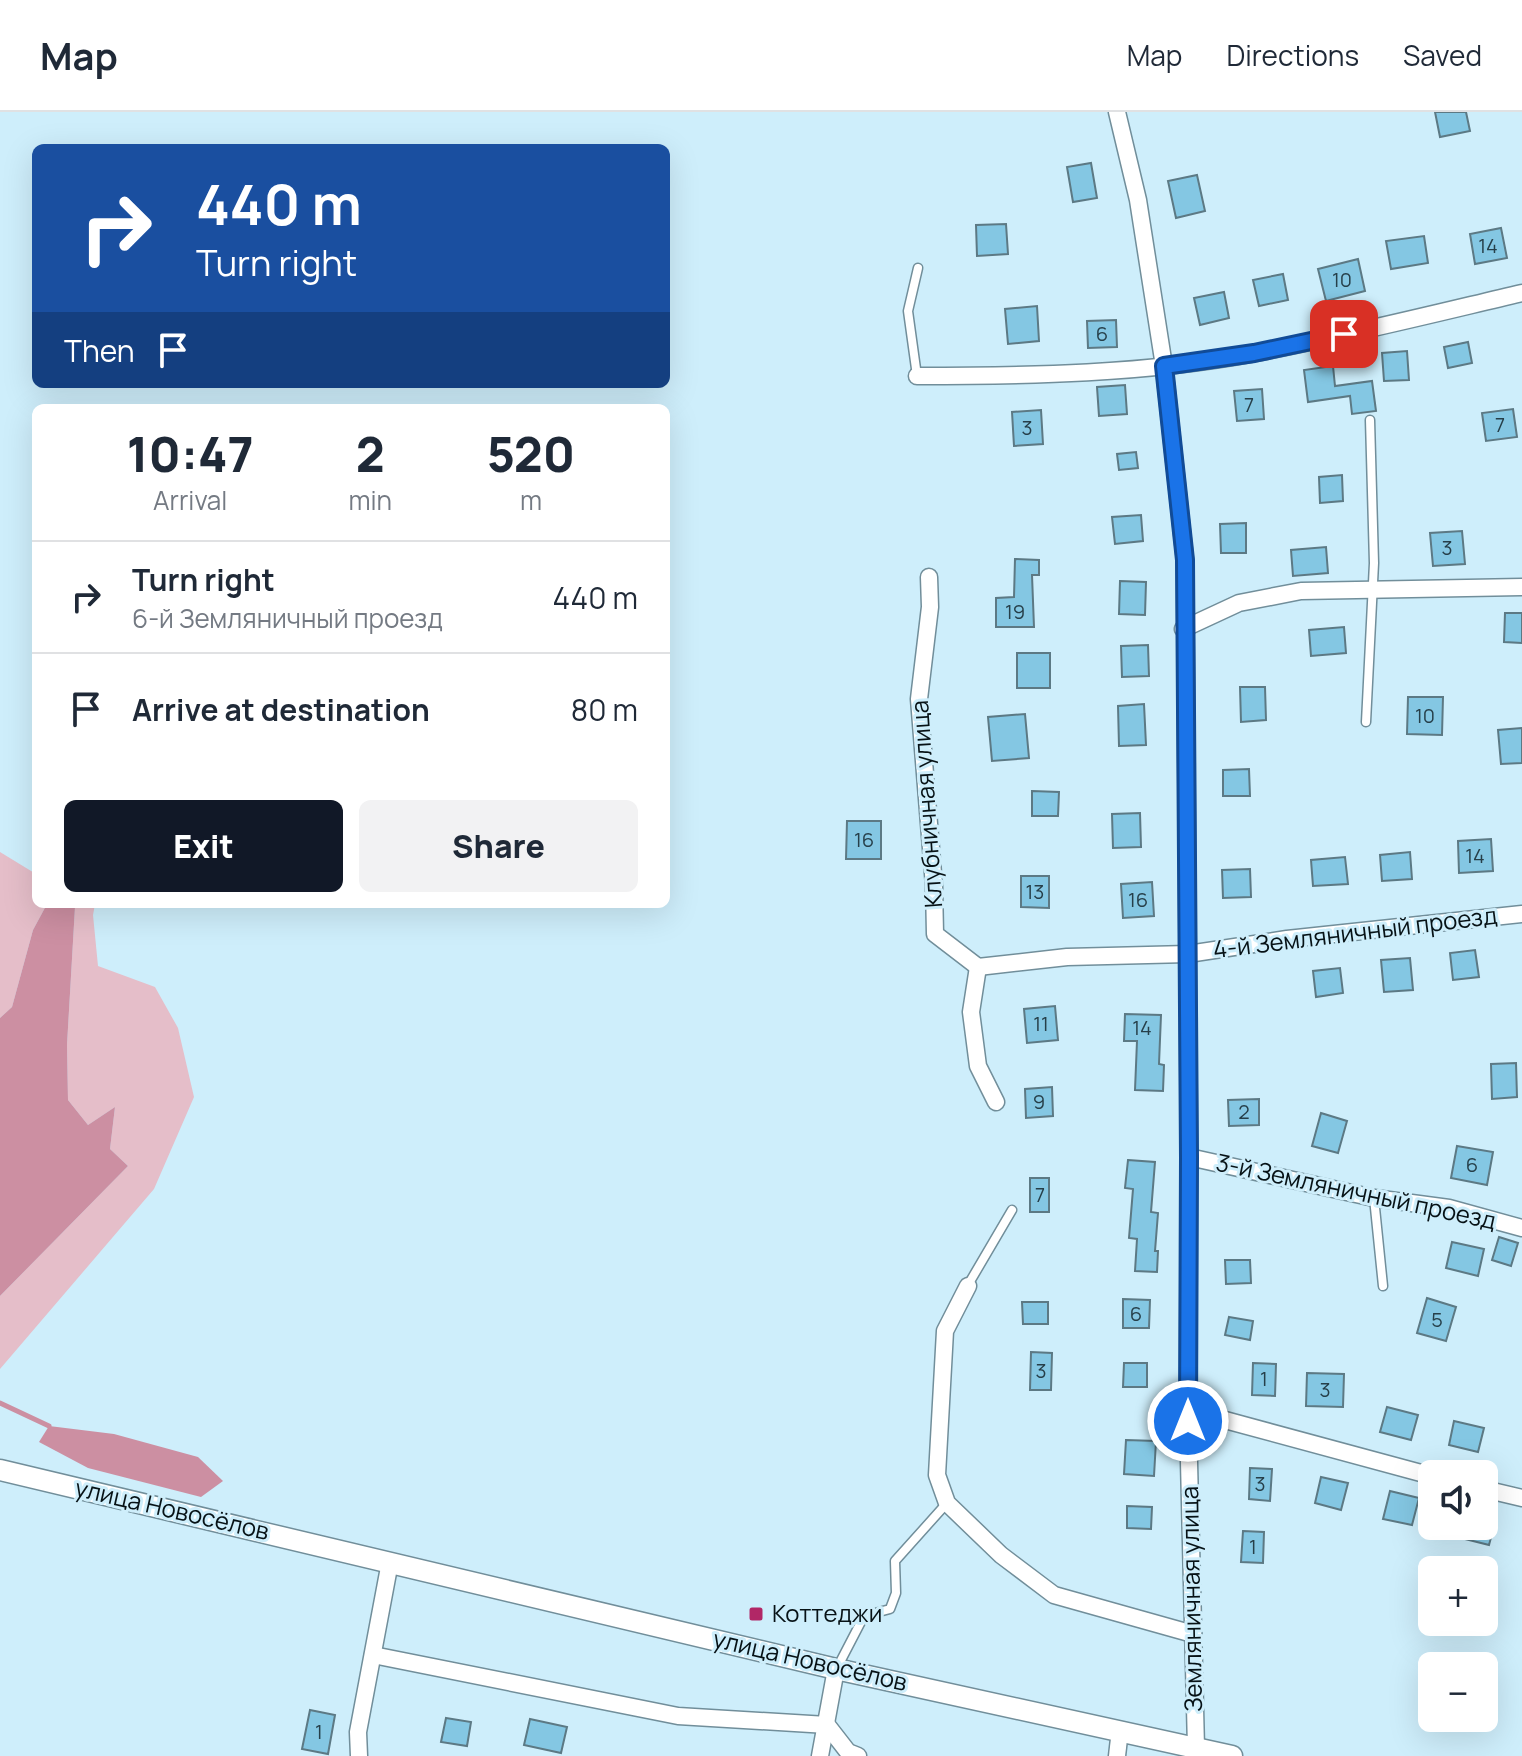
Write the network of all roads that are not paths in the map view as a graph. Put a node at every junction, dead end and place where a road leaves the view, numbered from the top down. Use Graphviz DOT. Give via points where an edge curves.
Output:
graph roads {
  1 [pos="1117,112"];
  2 [pos="918,268"];
  3 [pos="1522,293"];
  4 [pos="1164,366"];
  5 [pos="917,376"];
  6 [pos="1370,420"];
  7 [pos="929,577"];
  8 [pos="1522,587"];
  9 [pos="1371,590"];
  10 [pos="1183,629"];
  11 [pos="1366,722"];
  12 [pos="1522,914"];
  13 [pos="1188,954"];
  14 [pos="978,967"];
  15 [pos="996,1102"];
  16 [pos="1189,1157"];
  17 [pos="1374,1198"];
  18 [pos="1012,1210"];
  19 [pos="1522,1228"];
  20 [pos="968,1286"];
  21 [pos="1383,1286"];
  22 [pos="1188,1421"];
  23 [pos="0,1470"];
  24 [pos="1418,1472"];
  25 [pos="1498,1492"];
  26 [pos="1522,1498"];
  27 [pos="947,1503"];
  28 [pos="390,1562"];
  29 [pos="1193,1634"];
  30 [pos="373,1655"];
  31 [pos="836,1669"];
  32 [pos="827,1725"];
  33 [pos="1120,1730"];
  34 [pos="1196,1748"];
  35 [pos="359,1756"];
  36 [pos="820,1756"];
  37 [pos="858,1756"];
  38 [pos="1117,1756"];
  39 [pos="1232,1756"];
  1 -- 4 [label="street, Земляничная улица" via="1138,200"];
  2 -- 5 [label="lane" via="908,311"];
  3 -- 4 [label="street" via="1254,353"];
  4 -- 5 [label="street" via="1016,376"];
  4 -- 10 [label="street, Земляничная улица" via="1185,560"];
  6 -- 9 [label="lane"];
  7 -- 14 [label="street, Клубничная улица" via="919,699 935,934"];
  8 -- 9 [label="street"];
  9 -- 10 [label="street" via="1301,591 1239,603"];
  9 -- 11 [label="lane"];
  10 -- 13 [label="street, Земляничная улица"];
  12 -- 13 [label="street, 4-й Земляничный проезд"];
  13 -- 14 [label="street, 4-й Земляничный проезд" via="1067,957"];
  13 -- 16 [label="street, Земляничная улица"];
  14 -- 15 [label="street" via="971,1012 978,1066"];
  16 -- 17 [label="street, 3-й Земляничный проезд"];
  16 -- 22 [label="street, Земляничная улица"];
  17 -- 19 [label="street, 3-й Земляничный проезд" via="1449,1208"];
  17 -- 21 [label="lane"];
  18 -- 20 [label="lane"];
  20 -- 27 [label="street" via="945,1331 937,1475"];
  22 -- 24 [label="street" via="1225,1420"];
  22 -- 29 [label="street, Земляничная улица"];
  23 -- 28 [label="street, улица Новосёлов"];
  25 -- 26 [label="street"];
  27 -- 29 [label="street" via="1001,1555 1054,1595"];
  27 -- 31 [label="lane" via="895,1561 896,1593 890,1609 864,1616"];
  28 -- 30 [label="street"];
  28 -- 31 [label="street, улица Новосёлов"];
  29 -- 34 [label="street, Земляничная улица"];
  30 -- 32 [label="street" via="678,1716"];
  30 -- 35 [label="street" via="358,1732"];
  31 -- 32 [label="street"];
  31 -- 33 [label="street, улица Новосёлов"];
  32 -- 36 [label="street"];
  32 -- 37 [label="street" via="848,1752"];
  33 -- 34 [label="street, улица Новосёлов"];
  33 -- 38 [label="street"];
  34 -- 39 [label="street, улица Новосёлов"];
}
